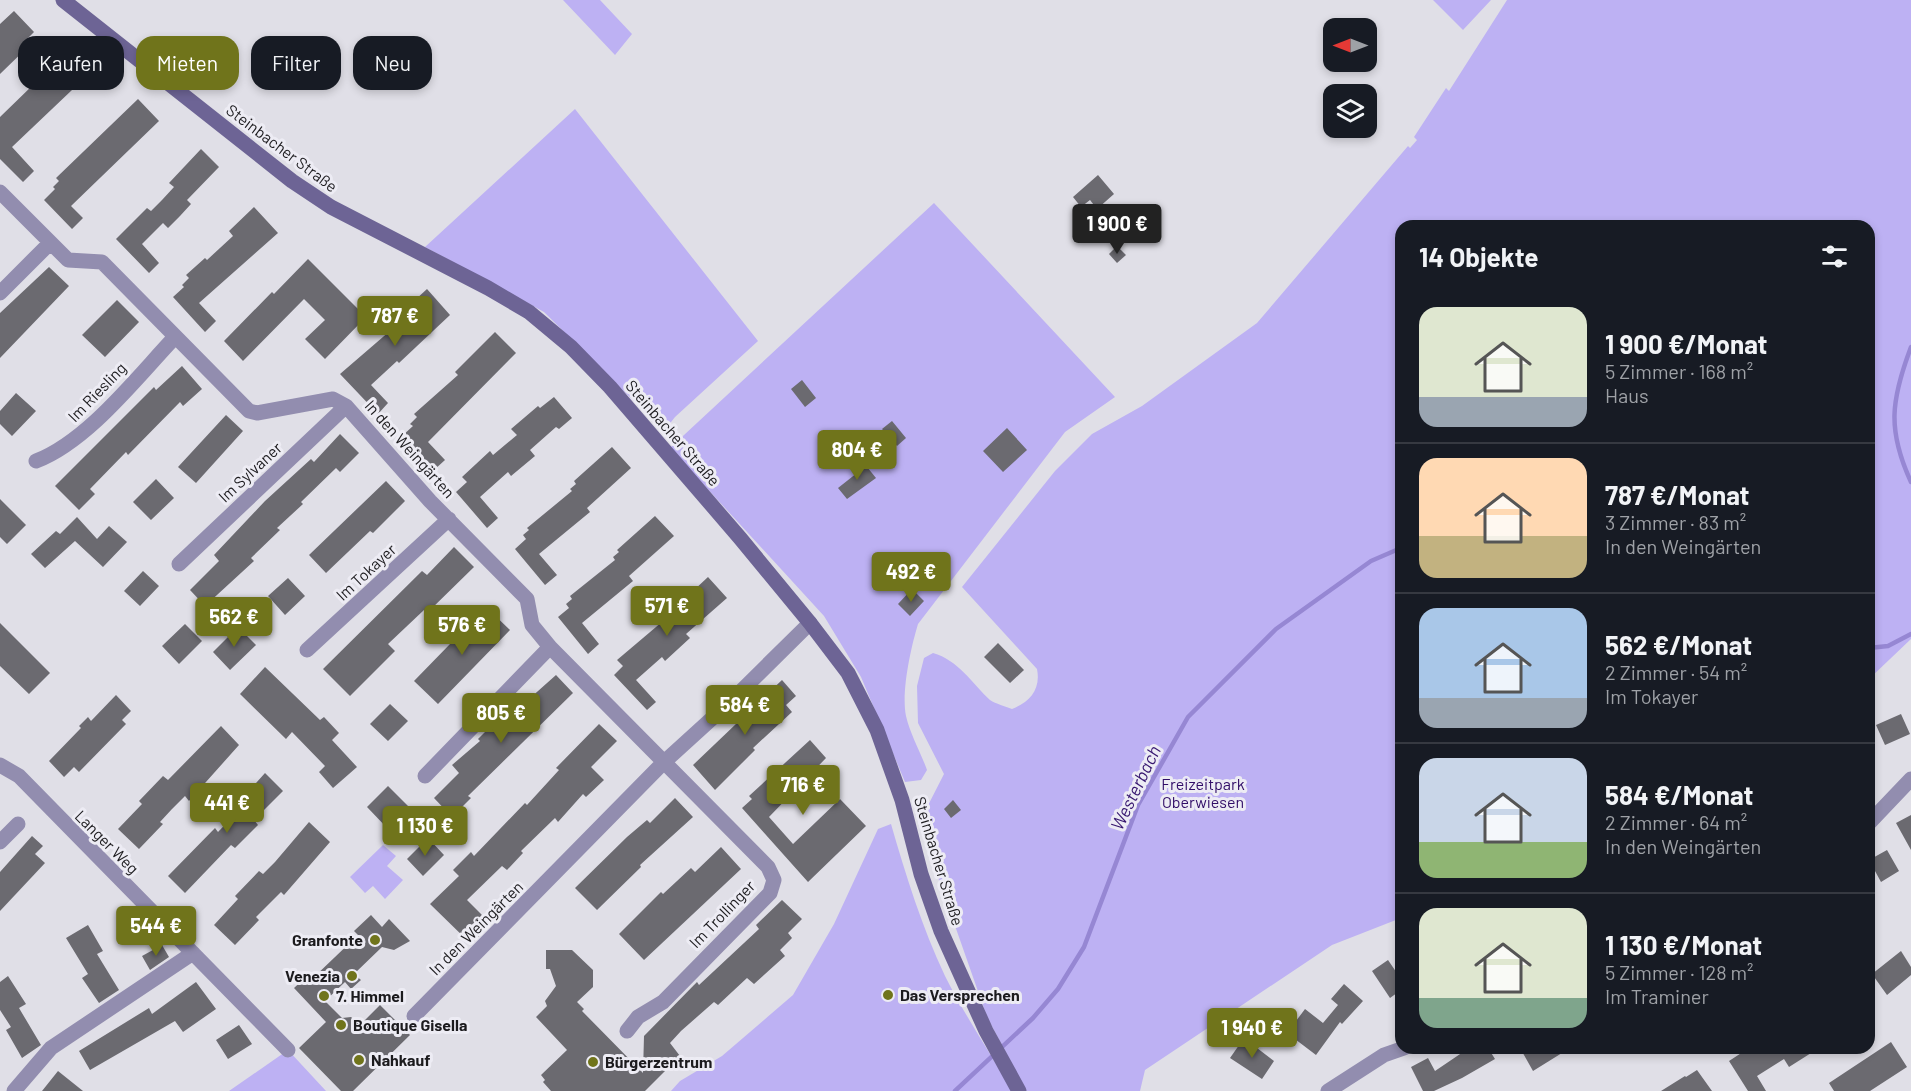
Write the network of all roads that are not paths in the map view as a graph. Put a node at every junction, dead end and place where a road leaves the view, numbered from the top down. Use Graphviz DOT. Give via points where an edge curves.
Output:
graph roads {
  1 [pos="63,0"];
  2 [pos="0,192"];
  3 [pos="50,243"];
  4 [pos="0,292"];
  5 [pos="176,337"];
  6 [pos="346,406"];
  7 [pos="36,461"];
  8 [pos="449,519"];
  9 [pos="179,564"];
  10 [pos="810,623"];
  11 [pos="550,646"];
  12 [pos="308,650"];
  13 [pos="663,763"];
  14 [pos="0,765"];
  15 [pos="425,776"];
  16 [pos="1911,779"];
  17 [pos="1875,817"];
  18 [pos="18,824"];
  19 [pos="0,842"];
  20 [pos="194,953"];
  21 [pos="414,1016"];
  22 [pos="627,1031"];
  23 [pos="288,1050"];
  24 [pos="1395,1051"];
  25 [pos="14,1091"];
  26 [pos="1018,1091"];
  27 [pos="1328,1091"];
  1 -- 10 [label="main road, Steinbacher Straße" via="292,181 331,207 529,312 571,347 610,387"];
  2 -- 3 [label="street, In den Weingärten"];
  3 -- 4 [label="street"];
  3 -- 5 [label="street, In den Weingärten" via="68,260 102,262"];
  5 -- 6 [label="street, In den Weingärten" via="249,411 257,413 333,399"];
  5 -- 7 [label="street, Im Riesling" via="80,435"];
  6 -- 8 [label="street, In den Weingärten"];
  6 -- 9 [label="street, Im Sylvaner"];
  8 -- 11 [label="street, In den Weingärten" via="527,599 532,625"];
  8 -- 12 [label="street, Im Tokayer"];
  10 -- 13 [label="street, In den Weingärten"];
  10 -- 26 [label="main road, Steinbacher Straße" via="848,673 877,730 940,931"];
  11 -- 13 [label="street, In den Weingärten"];
  11 -- 15 [label="street"];
  13 -- 21 [label="street, In den Weingärten"];
  13 -- 22 [label="street, Im Trollinger" via="768,867 774,880 770,893 663,1002 638,1017"];
  14 -- 20 [label="street, Langer Weg" via="18,776"];
  16 -- 17 [label="street"];
  18 -- 19 [label="street"];
  20 -- 23 [label="street, Langer Weg"];
  20 -- 25 [label="street" via="51,1048"];
  24 -- 27 [label="street"];
}
